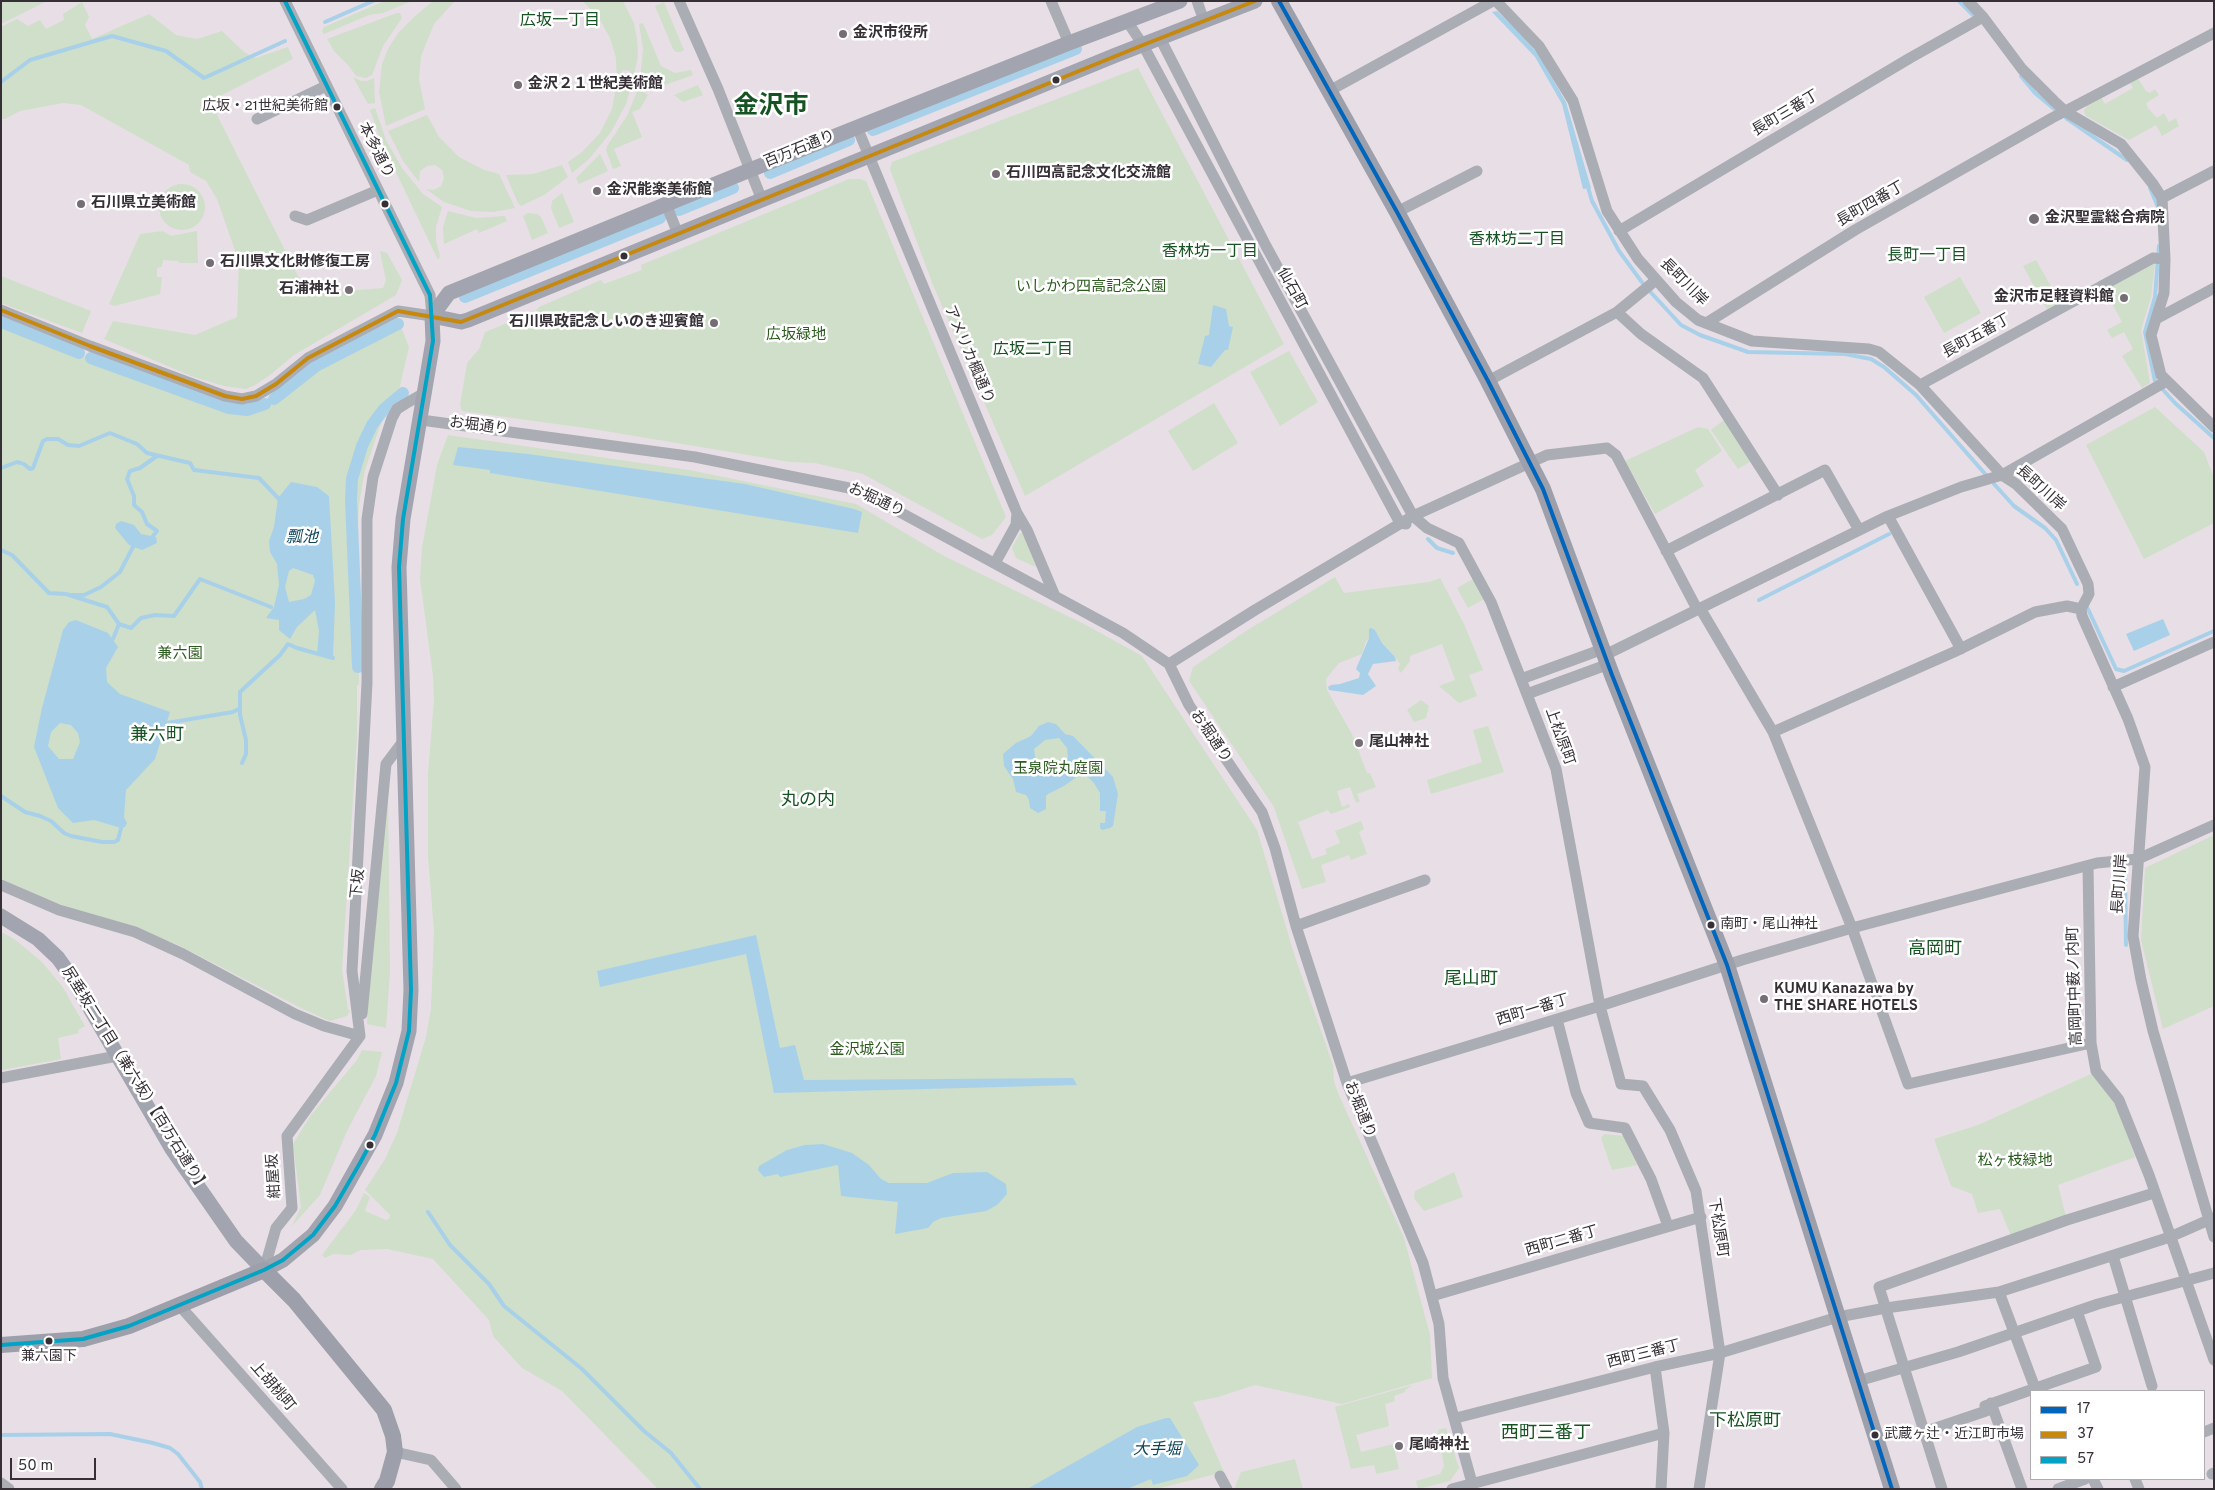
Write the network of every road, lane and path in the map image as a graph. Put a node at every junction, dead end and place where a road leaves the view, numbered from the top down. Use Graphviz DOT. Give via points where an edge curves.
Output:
graph roads {
  1 [pos="284,1"];
  2 [pos="679,1"];
  3 [pos="1051,1"];
  4 [pos="1180,1"];
  5 [pos="1196,1"];
  6 [pos="1255,1"];
  7 [pos="1280,1"];
  8 [pos="1968,1"];
  9 [pos="1491,3"];
  10 [pos="1983,18"];
  11 [pos="1127,21"];
  12 [pos="1204,21"];
  13 [pos="2214,33"];
  14 [pos="1160,38"];
  15 [pos="1069,43"];
  16 [pos="1143,45"];
  17 [pos="326,86"];
  18 [pos="1330,91"];
  19 [pos="2066,112"];
  20 [pos="258,119"];
  21 [pos="856,127"];
  22 [pos="869,156"];
  23 [pos="750,170"];
  24 [pos="1477,171"];
  25 [pos="2214,171"];
  26 [pos="378,190"];
  27 [pos="2162,198"];
  28 [pos="762,200"];
  29 [pos="666,204"];
  30 [pos="1397,212"];
  31 [pos="295,216"];
  32 [pos="1619,231"];
  33 [pos="678,234"];
  34 [pos="1266,246"];
  35 [pos="1254,253"];
  36 [pos="2165,259"];
  37 [pos="1654,282"];
  38 [pos="2214,288"];
  39 [pos="1,310"];
  40 [pos="1617,312"];
  41 [pos="432,316"];
  42 [pos="2156,319"];
  43 [pos="1708,322"];
  44 [pos="1334,372"];
  45 [pos="1322,378"];
  46 [pos="1488,381"];
  47 [pos="2166,381"];
  48 [pos="1920,386"];
  49 [pos="426,392"];
  50 [pos="421,420"];
  51 [pos="2214,427"];
  52 [pos="1530,463"];
  53 [pos="2002,475"];
  54 [pos="1778,495"];
  55 [pos="1017,513"];
  56 [pos="1413,516"];
  57 [pos="1888,516"];
  58 [pos="1400,523"];
  59 [pos="1427,528"];
  60 [pos="1859,530"];
  61 [pos="1666,551"];
  62 [pos="995,563"];
  63 [pos="1054,594"];
  64 [pos="1698,609"];
  65 [pos="2081,609"];
  66 [pos="2214,642"];
  67 [pos="1961,649"];
  68 [pos="1606,656"];
  69 [pos="1170,664"];
  70 [pos="1522,678"];
  71 [pos="2113,687"];
  72 [pos="1528,694"];
  73 [pos="1773,732"];
  74 [pos="404,740"];
  75 [pos="2214,825"];
  76 [pos="2138,859"];
  77 [pos="2088,867"];
  78 [pos="1426,880"];
  79 [pos="1,885"];
  80 [pos="1,916"];
  81 [pos="1296,926"];
  82 [pos="1852,928"];
  83 [pos="1727,965"];
  84 [pos="1600,1006"];
  85 [pos="1557,1019"];
  86 [pos="360,1036"];
  87 [pos="2091,1043"];
  88 [pos="117,1056"];
  89 [pos="1,1078"];
  90 [pos="1347,1082"];
  91 [pos="2154,1193"];
  92 [pos="1701,1216"];
  93 [pos="2211,1219"];
  94 [pos="1668,1226"];
  95 [pos="2170,1237"];
  96 [pos="2214,1237"];
  97 [pos="2112,1256"];
  98 [pos="264,1270"];
  99 [pos="2214,1273"];
  100 [pos="2185,1281"];
  101 [pos="1999,1292"];
  102 [pos="1432,1296"];
  103 [pos="2125,1297"];
  104 [pos="180,1306"];
  105 [pos="1886,1308"];
  106 [pos="2077,1311"];
  107 [pos="1838,1317"];
  108 [pos="2014,1333"];
  109 [pos="1,1345"];
  110 [pos="1720,1353"];
  111 [pos="2214,1360"];
  112 [pos="1655,1367"];
  113 [pos="1906,1368"];
  114 [pos="1858,1381"];
  115 [pos="2152,1386"];
  116 [pos="2035,1388"];
  117 [pos="1991,1404"];
  118 [pos="1456,1418"];
  119 [pos="1924,1432"];
  120 [pos="1664,1433"];
  121 [pos="395,1452"];
  122 [pos="1220,1476"];
  123 [pos="2082,1480"];
  124 [pos="1,1483"];
  125 [pos="1472,1483"];
  126 [pos="9,1489"];
  127 [pos="342,1489"];
  128 [pos="382,1489"];
  129 [pos="456,1489"];
  130 [pos="1226,1489"];
  131 [pos="1452,1489"];
  132 [pos="1661,1489"];
  133 [pos="1699,1489"];
  134 [pos="1892,1489"];
  135 [pos="1942,1489"];
  136 [pos="2022,1489"];
  137 [pos="2058,1489"];
  1 -- 17 [label="street, 本多通り"];
  2 -- 23 [label="street"];
  3 -- 15 [label="street"];
  4 -- 11 [label="main road, 百万石通り"];
  5 -- 12 [label="street"];
  6 -- 12 [label="main road"];
  7 -- 18 [label="highway"];
  8 -- 10 [label="street"];
  9 -- 18 [label="street"];
  9 -- 32 [label="street, 長町川岸" via="1539,46 1573,101 1604,202"];
  10 -- 19 [label="street" via="2022,69"];
  10 -- 32 [label="street, 長町三番丁"];
  11 -- 15 [label="main road, 百万石通り"];
  11 -- 16 [label="street, 仙石町"];
  12 -- 14 [label="main road"];
  13 -- 19 [label="street"];
  14 -- 16 [label="main road"];
  14 -- 34 [label="street, 仙石町"];
  15 -- 21 [label="main road, 百万石通り"];
  16 -- 22 [label="main road"];
  16 -- 35 [label="street, 仙石町"];
  17 -- 20 [label="street"];
  17 -- 26 [label="street, 本多通り"];
  18 -- 30 [label="highway"];
  19 -- 27 [label="street" via="2121,144"];
  19 -- 43 [label="street, 長町四番丁" via="1855,230"];
  21 -- 22 [label="street, アメリカ楓通り"];
  21 -- 23 [label="main road, 百万石通り"];
  22 -- 28 [label="main road"];
  22 -- 55 [label="street, アメリカ楓通り"];
  23 -- 28 [label="street"];
  23 -- 29 [label="main road, 百万石通り"];
  24 -- 30 [label="street"];
  25 -- 27 [label="street"];
  26 -- 31 [label="street" via="307,220"];
  26 -- 41 [label="street, 本多通り" via="430,295"];
  27 -- 36 [label="street"];
  28 -- 33 [label="main road"];
  29 -- 33 [label="street"];
  29 -- 41 [label="main road, 百万石通り" via="449,293"];
  30 -- 46 [label="highway"];
  32 -- 37 [label="street, 長町川岸"];
  33 -- 41 [label="main road" via="461,322"];
  34 -- 35 [label="street"];
  34 -- 44 [label="street, 仙石町"];
  35 -- 45 [label="street, 仙石町"];
  36 -- 42 [label="street" via="2164,293"];
  36 -- 48 [label="street, 長町五番丁" via="2153,258"];
  37 -- 40 [label="street"];
  37 -- 43 [label="street, 長町川岸" via="1698,320"];
  38 -- 42 [label="street"];
  39 -- 41 [label="street" via="225,396 242,399 256,396 308,358 398,311"];
  40 -- 46 [label="street"];
  40 -- 54 [label="street" via="1703,378"];
  41 -- 49 [label="main road" via="433,342"];
  42 -- 47 [label="street" via="2152,335 2161,376"];
  43 -- 48 [label="street, 長町川岸" via="1752,341 1879,352"];
  44 -- 45 [label="street"];
  44 -- 56 [label="street, 仙石町"];
  45 -- 58 [label="street, 仙石町"];
  46 -- 52 [label="highway"];
  47 -- 51 [label="street"];
  47 -- 53 [label="street"];
  48 -- 53 [label="street, 長町川岸"];
  49 -- 50 [label="main road"];
  49 -- 86 [label="street" via="397,410 392,418 373,477 367,519 367,683 352,971"];
  50 -- 62 [label="street, お堀通り" via="695,457 840,484 870,494"];
  50 -- 74 [label="main road" via="403,518 399,567"];
  52 -- 56 [label="street"];
  52 -- 61 [label="street" via="1547,455 1607,448 1616,455"];
  52 -- 68 [label="highway" via="1543,489"];
  53 -- 57 [label="street" via="1960,487"];
  53 -- 65 [label="street, 長町川岸" via="2016,484 2062,529 2088,584 2089,594"];
  54 -- 60 [label="street" via="1825,470"];
  54 -- 61 [label="street"];
  55 -- 62 [label="street" via="1016,525"];
  55 -- 63 [label="street, アメリカ楓通り"];
  56 -- 58 [label="street"];
  56 -- 59 [label="street, 上松原町"];
  57 -- 60 [label="street"];
  57 -- 67 [label="street"];
  58 -- 59 [label="street"];
  58 -- 69 [label="street"];
  59 -- 70 [label="street, 上松原町" via="1459,543 1491,602"];
  60 -- 64 [label="street"];
  61 -- 64 [label="street"];
  62 -- 63 [label="street, お堀通り"];
  63 -- 69 [label="street, お堀通り"];
  64 -- 68 [label="street"];
  64 -- 73 [label="street"];
  65 -- 67 [label="street" via="2067,606 2035,612"];
  65 -- 71 [label="street, 長町川岸"];
  66 -- 71 [label="street"];
  67 -- 73 [label="street"];
  68 -- 70 [label="street"];
  68 -- 72 [label="street"];
  68 -- 83 [label="highway"];
  69 -- 81 [label="street, お堀通り" via="1189,705 1262,812"];
  70 -- 72 [label="street, 上松原町"];
  71 -- 76 [label="street, 長町川岸" via="2145,767"];
  72 -- 84 [label="street, 上松原町" via="1556,768"];
  73 -- 82 [label="street"];
  74 -- 86 [label="street, 下坂" via="386,764"];
  74 -- 98 [label="main road" via="410,990 409,1031 396,1083 375,1135 335,1206 313,1234 283,1260"];
  75 -- 76 [label="street, 西町一番丁"];
  76 -- 77 [label="street, 西町一番丁" via="2097,863"];
  76 -- 93 [label="street, 長町川岸" via="2133,936 2141,980 2162,1065"];
  77 -- 82 [label="street, 西町一番丁"];
  77 -- 87 [label="street, 高岡町中薮ノ内町"];
  78 -- 81 [label="street"];
  79 -- 86 [label="street" via="60,910 135,932 295,1014"];
  80 -- 88 [label="main road, 尻垂坂二丁目（兼六坂）【百万石通り】" via="38,939 58,958"];
  81 -- 90 [label="street, お堀通り"];
  82 -- 83 [label="street, 西町一番丁"];
  82 -- 87 [label="street" via="1908,1084"];
  83 -- 84 [label="street, 西町一番丁"];
  83 -- 107 [label="highway"];
  84 -- 85 [label="street, 西町一番丁"];
  84 -- 92 [label="street, 下松原町" via="1621,1084 1643,1086 1654,1102 1686,1165"];
  85 -- 90 [label="street, 西町一番丁"];
  85 -- 94 [label="street" via="1576,1093 1589,1124 1625,1128 1651,1179"];
  86 -- 98 [label="street, 紺屋坂" via="287,1136 292,1208 276,1228"];
  87 -- 91 [label="street, 高岡町中薮ノ内町" via="2096,1070 2119,1100"];
  88 -- 89 [label="street"];
  88 -- 98 [label="main road, 尻垂坂二丁目（兼六坂）【百万石通り】" via="172,1149 236,1241"];
  90 -- 102 [label="street, お堀通り" via="1423,1263"];
  91 -- 95 [label="street, 高岡町中薮ノ内町"];
  91 -- 105 [label="street" via="2067,1220 1879,1287"];
  92 -- 94 [label="street, 西町二番丁"];
  92 -- 110 [label="street, 下松原町"];
  93 -- 95 [label="street, 西町三番丁"];
  93 -- 96 [label="street, 長町川岸"];
  94 -- 102 [label="street, 西町二番丁"];
  95 -- 97 [label="street, 西町三番丁"];
  95 -- 100 [label="street, 高岡町中薮ノ内町"];
  97 -- 101 [label="street, 西町三番丁"];
  97 -- 103 [label="street"];
  98 -- 104 [label="highway"];
  98 -- 121 [label="highway" via="294,1300 384,1410"];
  99 -- 100 [label="street"];
  100 -- 103 [label="street"];
  100 -- 111 [label="street, 高岡町中薮ノ内町"];
  101 -- 105 [label="street, 西町三番丁"];
  101 -- 108 [label="street"];
  102 -- 118 [label="street, お堀通り" via="1439,1324 1443,1378"];
  103 -- 106 [label="street"];
  103 -- 115 [label="street"];
  104 -- 109 [label="highway" via="83,1339"];
  104 -- 127 [label="street, 上胡桃町"];
  105 -- 107 [label="street, 西町三番丁"];
  105 -- 113 [label="street"];
  106 -- 108 [label="street"];
  106 -- 116 [label="street" via="2096,1367"];
  107 -- 110 [label="street, 西町三番丁"];
  107 -- 114 [label="highway"];
  108 -- 113 [label="street"];
  108 -- 116 [label="street"];
  110 -- 112 [label="street, 西町三番丁"];
  110 -- 133 [label="street, 下松原町"];
  112 -- 118 [label="street, 西町三番丁"];
  112 -- 120 [label="street"];
  113 -- 114 [label="street"];
  113 -- 119 [label="street"];
  114 -- 134 [label="highway"];
  116 -- 117 [label="street"];
  117 -- 119 [label="street" via="1985,1406 1986,1411"];
  117 -- 136 [label="street"];
  118 -- 125 [label="street, お堀通り"];
  119 -- 135 [label="street"];
  120 -- 125 [label="street"];
  120 -- 132 [label="street"];
  121 -- 128 [label="highway"];
  121 -- 129 [label="street" via="431,1460"];
  122 -- 130 [label="street"];
  123 -- 137 [label="street"];
  124 -- 126 [label="street"];
  125 -- 131 [label="street"];
}
